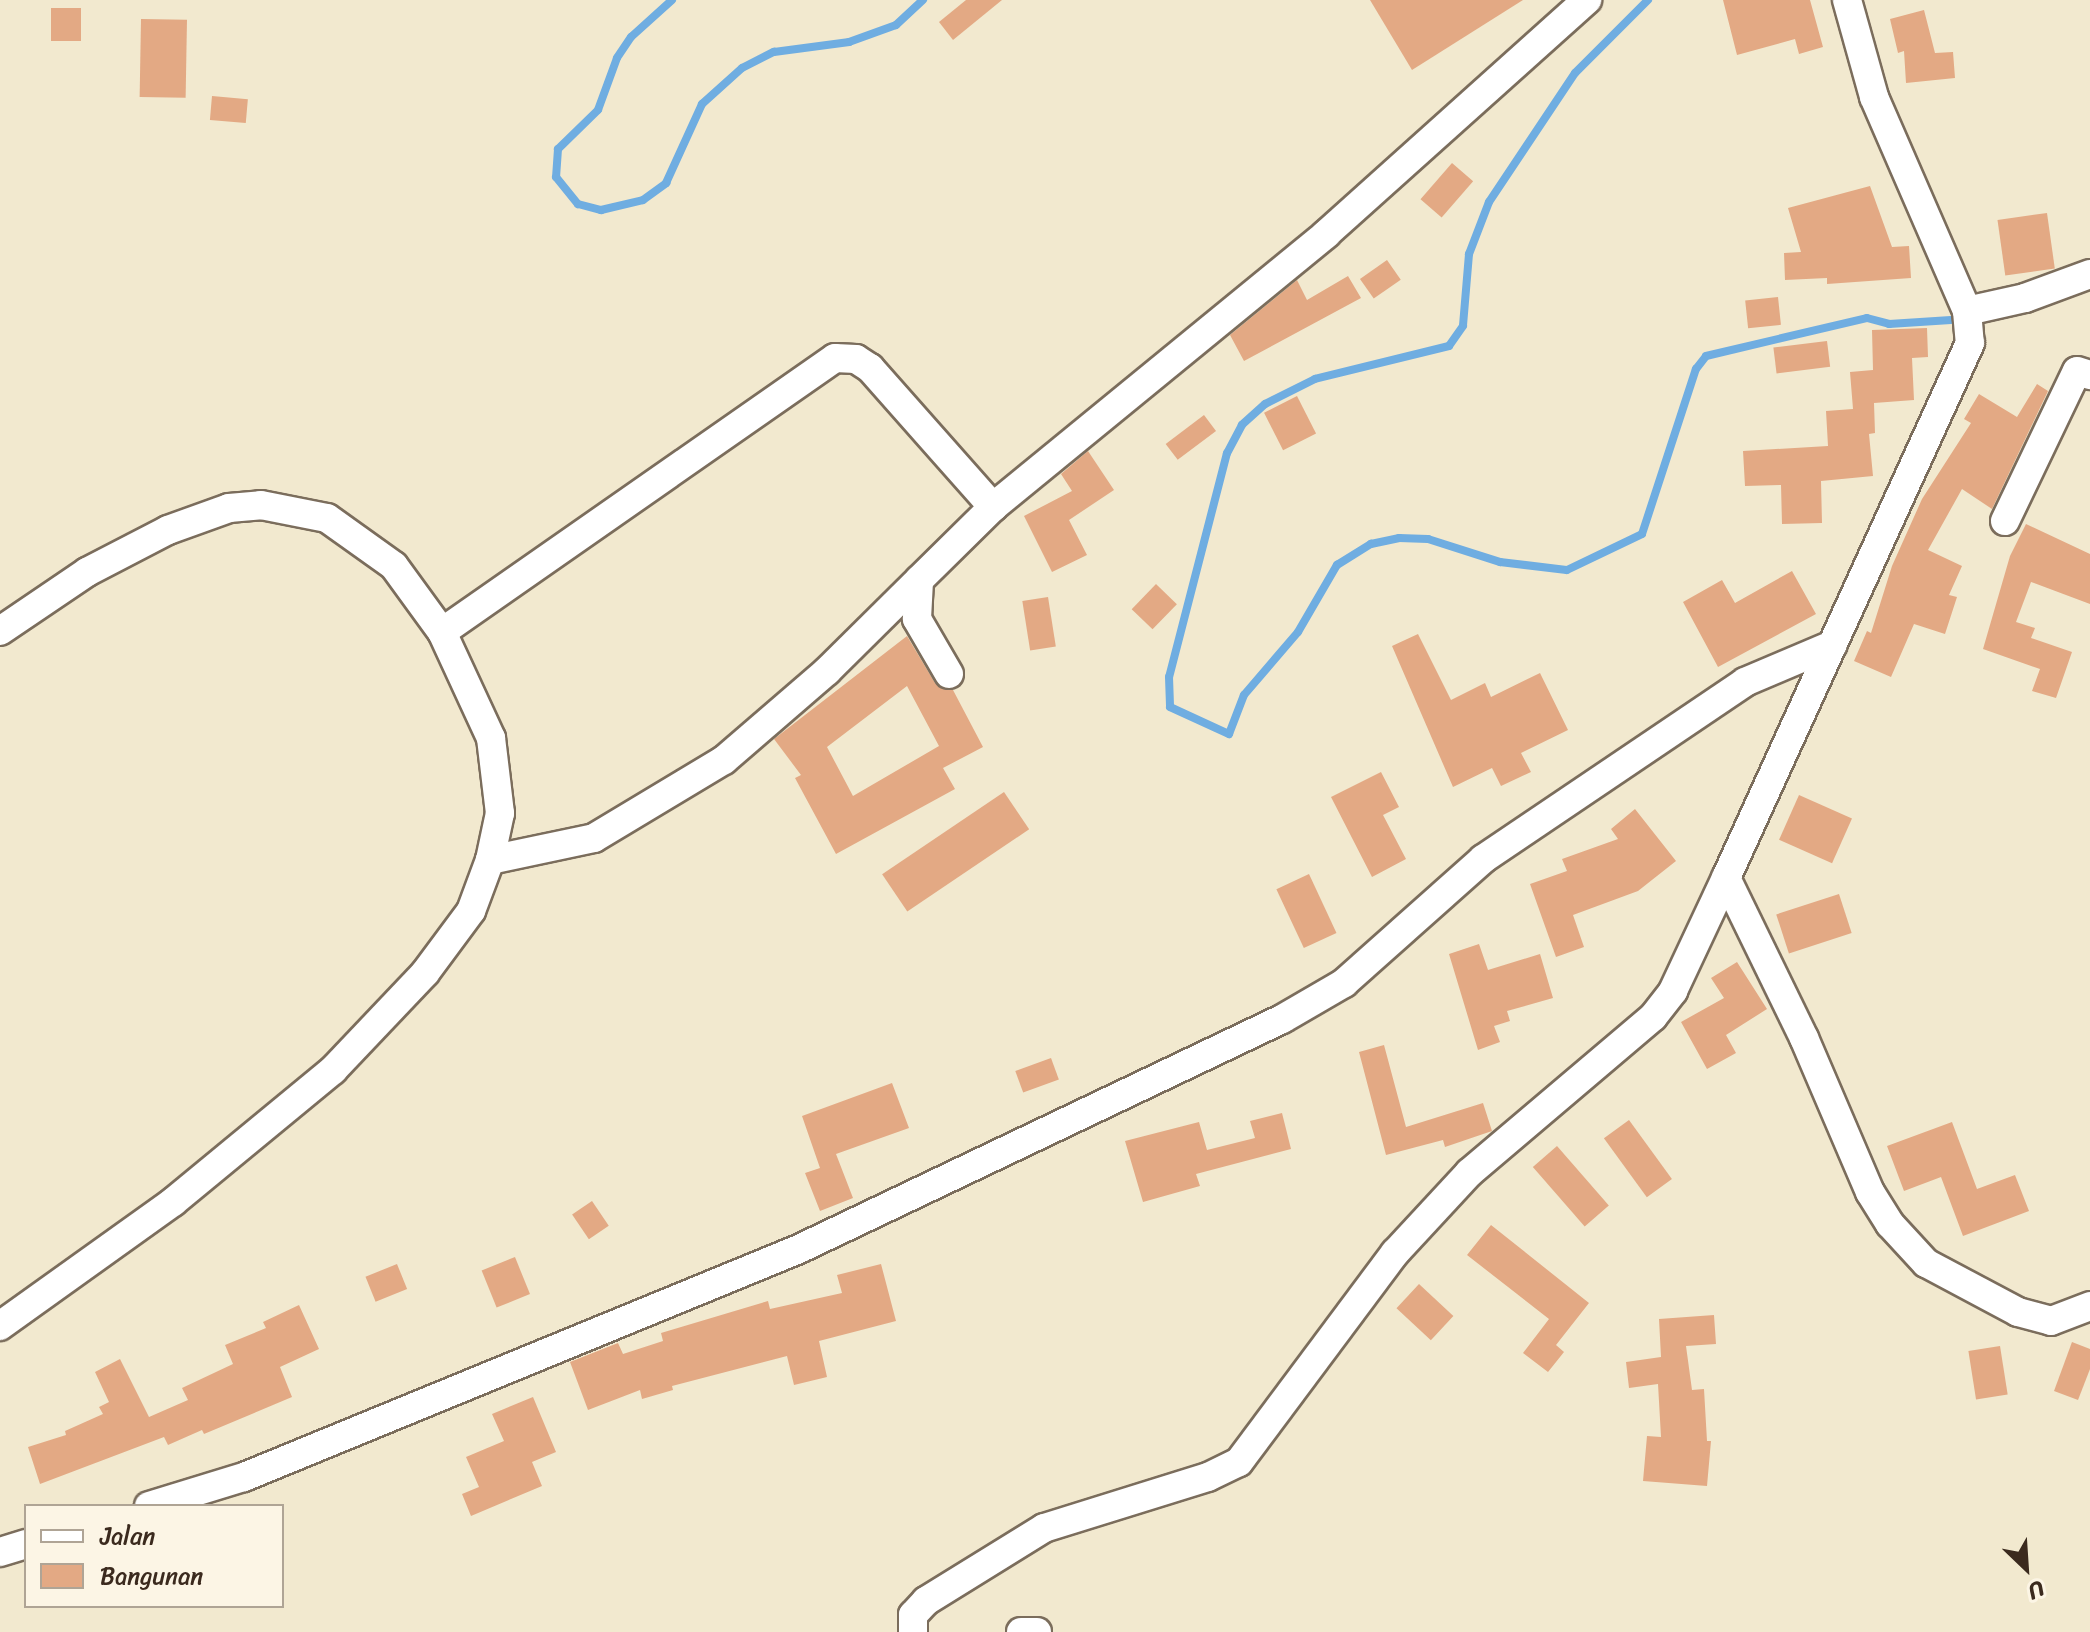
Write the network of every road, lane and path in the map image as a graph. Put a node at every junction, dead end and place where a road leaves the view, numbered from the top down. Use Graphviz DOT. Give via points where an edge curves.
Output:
graph roads {
  1 [pos="1587,0"];
  2 [pos="1847,0"];
  3 [pos="2090,274"];
  4 [pos="1967,311"];
  5 [pos="2090,375"];
  6 [pos="993,507"];
  7 [pos="2005,521"];
  8 [pos="919,580"];
  9 [pos="0,631"];
  10 [pos="442,632"];
  11 [pos="1832,645"];
  12 [pos="949,674"];
  13 [pos="490,860"];
  14 [pos="1726,878"];
  15 [pos="2083,1319"];
  16 [pos="0,1326"];
  17 [pos="156,1504"];
  18 [pos="24,1545"];
  19 [pos="0,1552"];
  20 [pos="913,1632"];
  21 [pos="1021,1632"];
  22 [pos="1037,1632"];
  1 -- 6 [label="street" via="1326,234"];
  2 -- 4 [label="street" via="1874,97"];
  3 -- 4 [label="street" via="2025,298"];
  4 -- 11 [label="street" via="1972,328 1965,358"];
  5 -- 7 [label="street" via="2077,371"];
  6 -- 8 [label="street"];
  6 -- 10 [label="street" via="870,368 856,359 835,358"];
  8 -- 12 [label="street" via="917,619"];
  8 -- 13 [label="street" via="827,671 724,760 594,838"];
  9 -- 10 [label="street" via="64,585 168,530 229,508 261,505 327,518 357,535 394,566"];
  10 -- 13 [label="street" via="491,738 500,813"];
  11 -- 14 [label="street"];
  11 -- 17 [label="street" via="1745,682 1483,859 1344,983 1282,1019 799,1249 244,1477"];
  13 -- 16 [label="street" via="471,911 425,973 333,1070 173,1202"];
  14 -- 15 [label="street" via="1804,1038 1870,1192 1890,1224 1926,1263 2018,1312 2051,1321"];
  14 -- 20 [label="street" via="1673,991 1653,1017 1469,1173 1395,1253 1239,1462 1208,1477 1044,1528 926,1601 913,1615"];
  18 -- 19 [label="street"];
  21 -- 22 [label="street"];
}
